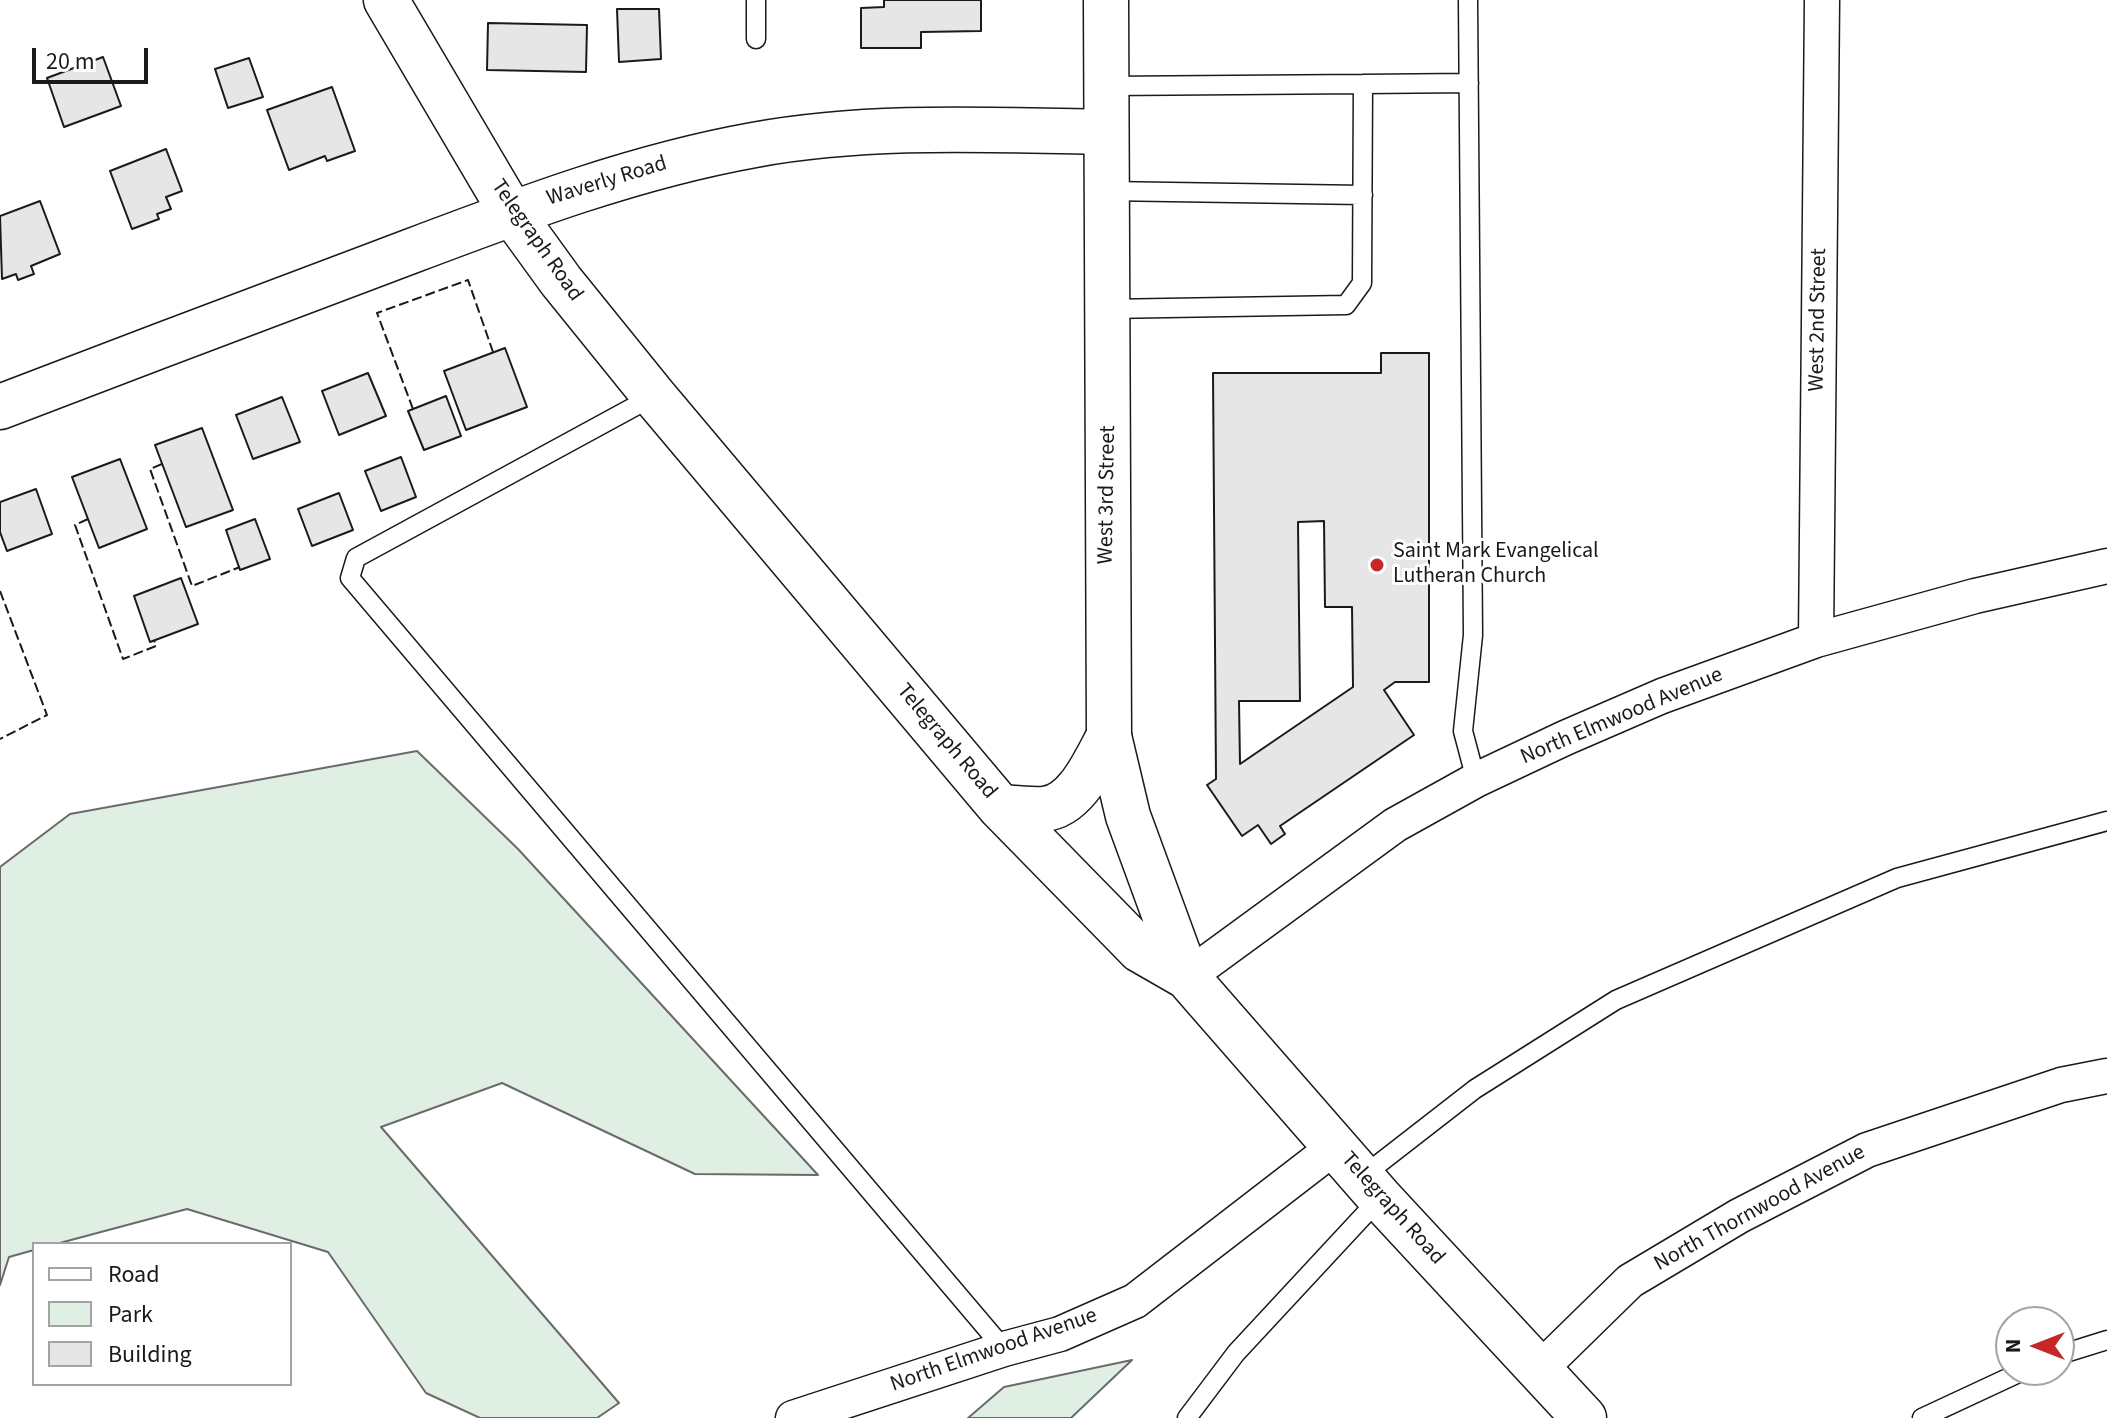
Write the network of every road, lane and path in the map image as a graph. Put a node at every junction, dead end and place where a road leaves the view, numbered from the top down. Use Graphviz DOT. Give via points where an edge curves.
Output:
graph roads {
  1 [pos="386,0"];
  2 [pos="756,0"];
  3 [pos="1106,0"];
  4 [pos="1468,0"];
  5 [pos="1822,0"];
  6 [pos="756,39"];
  7 [pos="1469,83"];
  8 [pos="1363,84"];
  9 [pos="1107,86"];
  10 [pos="1105,132"];
  11 [pos="1106,191"];
  12 [pos="1363,195"];
  13 [pos="511,212"];
  14 [pos="1107,309"];
  15 [pos="654,396"];
  16 [pos="0,407"];
  17 [pos="2107,566"];
  18 [pos="1816,640"];
  19 [pos="1109,736"];
  20 [pos="1476,780"];
  21 [pos="1000,807"];
  22 [pos="2107,821"];
  23 [pos="1187,977"];
  24 [pos="2107,1076"];
  25 [pos="1360,1173"];
  26 [pos="2107,1340"];
  27 [pos="1004,1349"];
  28 [pos="2075,1350"];
  29 [pos="1538,1371"];
  30 [pos="1995,1384"];
  31 [pos="793,1418"];
  32 [pos="1187,1418"];
  33 [pos="1584,1418"];
  34 [pos="1922,1418"];
  1 -- 13 [label="street, Telegraph Road"];
  2 -- 6 [label="lane"];
  3 -- 9 [label="street, West 3rd Street"];
  4 -- 7 [label="lane"];
  5 -- 18 [label="street, West 2nd Street"];
  7 -- 8 [label="lane"];
  7 -- 20 [label="lane" via="1473,635 1463,731"];
  8 -- 9 [label="lane"];
  8 -- 12 [label="lane"];
  9 -- 10 [label="street, West 3rd Street"];
  10 -- 11 [label="street, West 3rd Street"];
  10 -- 13 [label="street, Waverly Road" via="911,130 755,145 653,166"];
  11 -- 12 [label="lane"];
  11 -- 14 [label="street, West 3rd Street"];
  12 -- 14 [label="lane" via="1362,283 1346,305"];
  13 -- 15 [label="street, Telegraph Road"];
  13 -- 16 [label="street, Waverly Road"];
  14 -- 19 [label="street, West 3rd Street"];
  15 -- 21 [label="street, Telegraph Road"];
  15 -- 27 [label="lane" via="356,558 350,578"];
  17 -- 18 [label="street, North Elmwood Avenue"];
  18 -- 20 [label="street, North Elmwood Avenue" via="1662,696"];
  19 -- 21 [label="street" via="1074,793 1061,804 1046,809"];
  19 -- 23 [label="street, West 3rd Street" via="1128,816"];
  20 -- 23 [label="street, North Elmwood Avenue" via="1395,825"];
  21 -- 23 [label="street, Telegraph Road" via="1140,950"];
  22 -- 25 [label="lane" via="1897,878 1616,1000 1475,1089"];
  23 -- 25 [label="street, Telegraph Road"];
  24 -- 29 [label="street, North Thornwood Avenue" via="2061,1085 1867,1150 1739,1216 1630,1281"];
  25 -- 27 [label="street, North Elmwood Avenue" via="1135,1301 1060,1334"];
  25 -- 29 [label="street, Telegraph Road"];
  25 -- 32 [label="lane"];
  26 -- 28 [label="lane"];
  27 -- 31 [label="street, North Elmwood Avenue"];
  29 -- 33 [label="street, Telegraph Road"];
  30 -- 34 [label="lane"];
}
